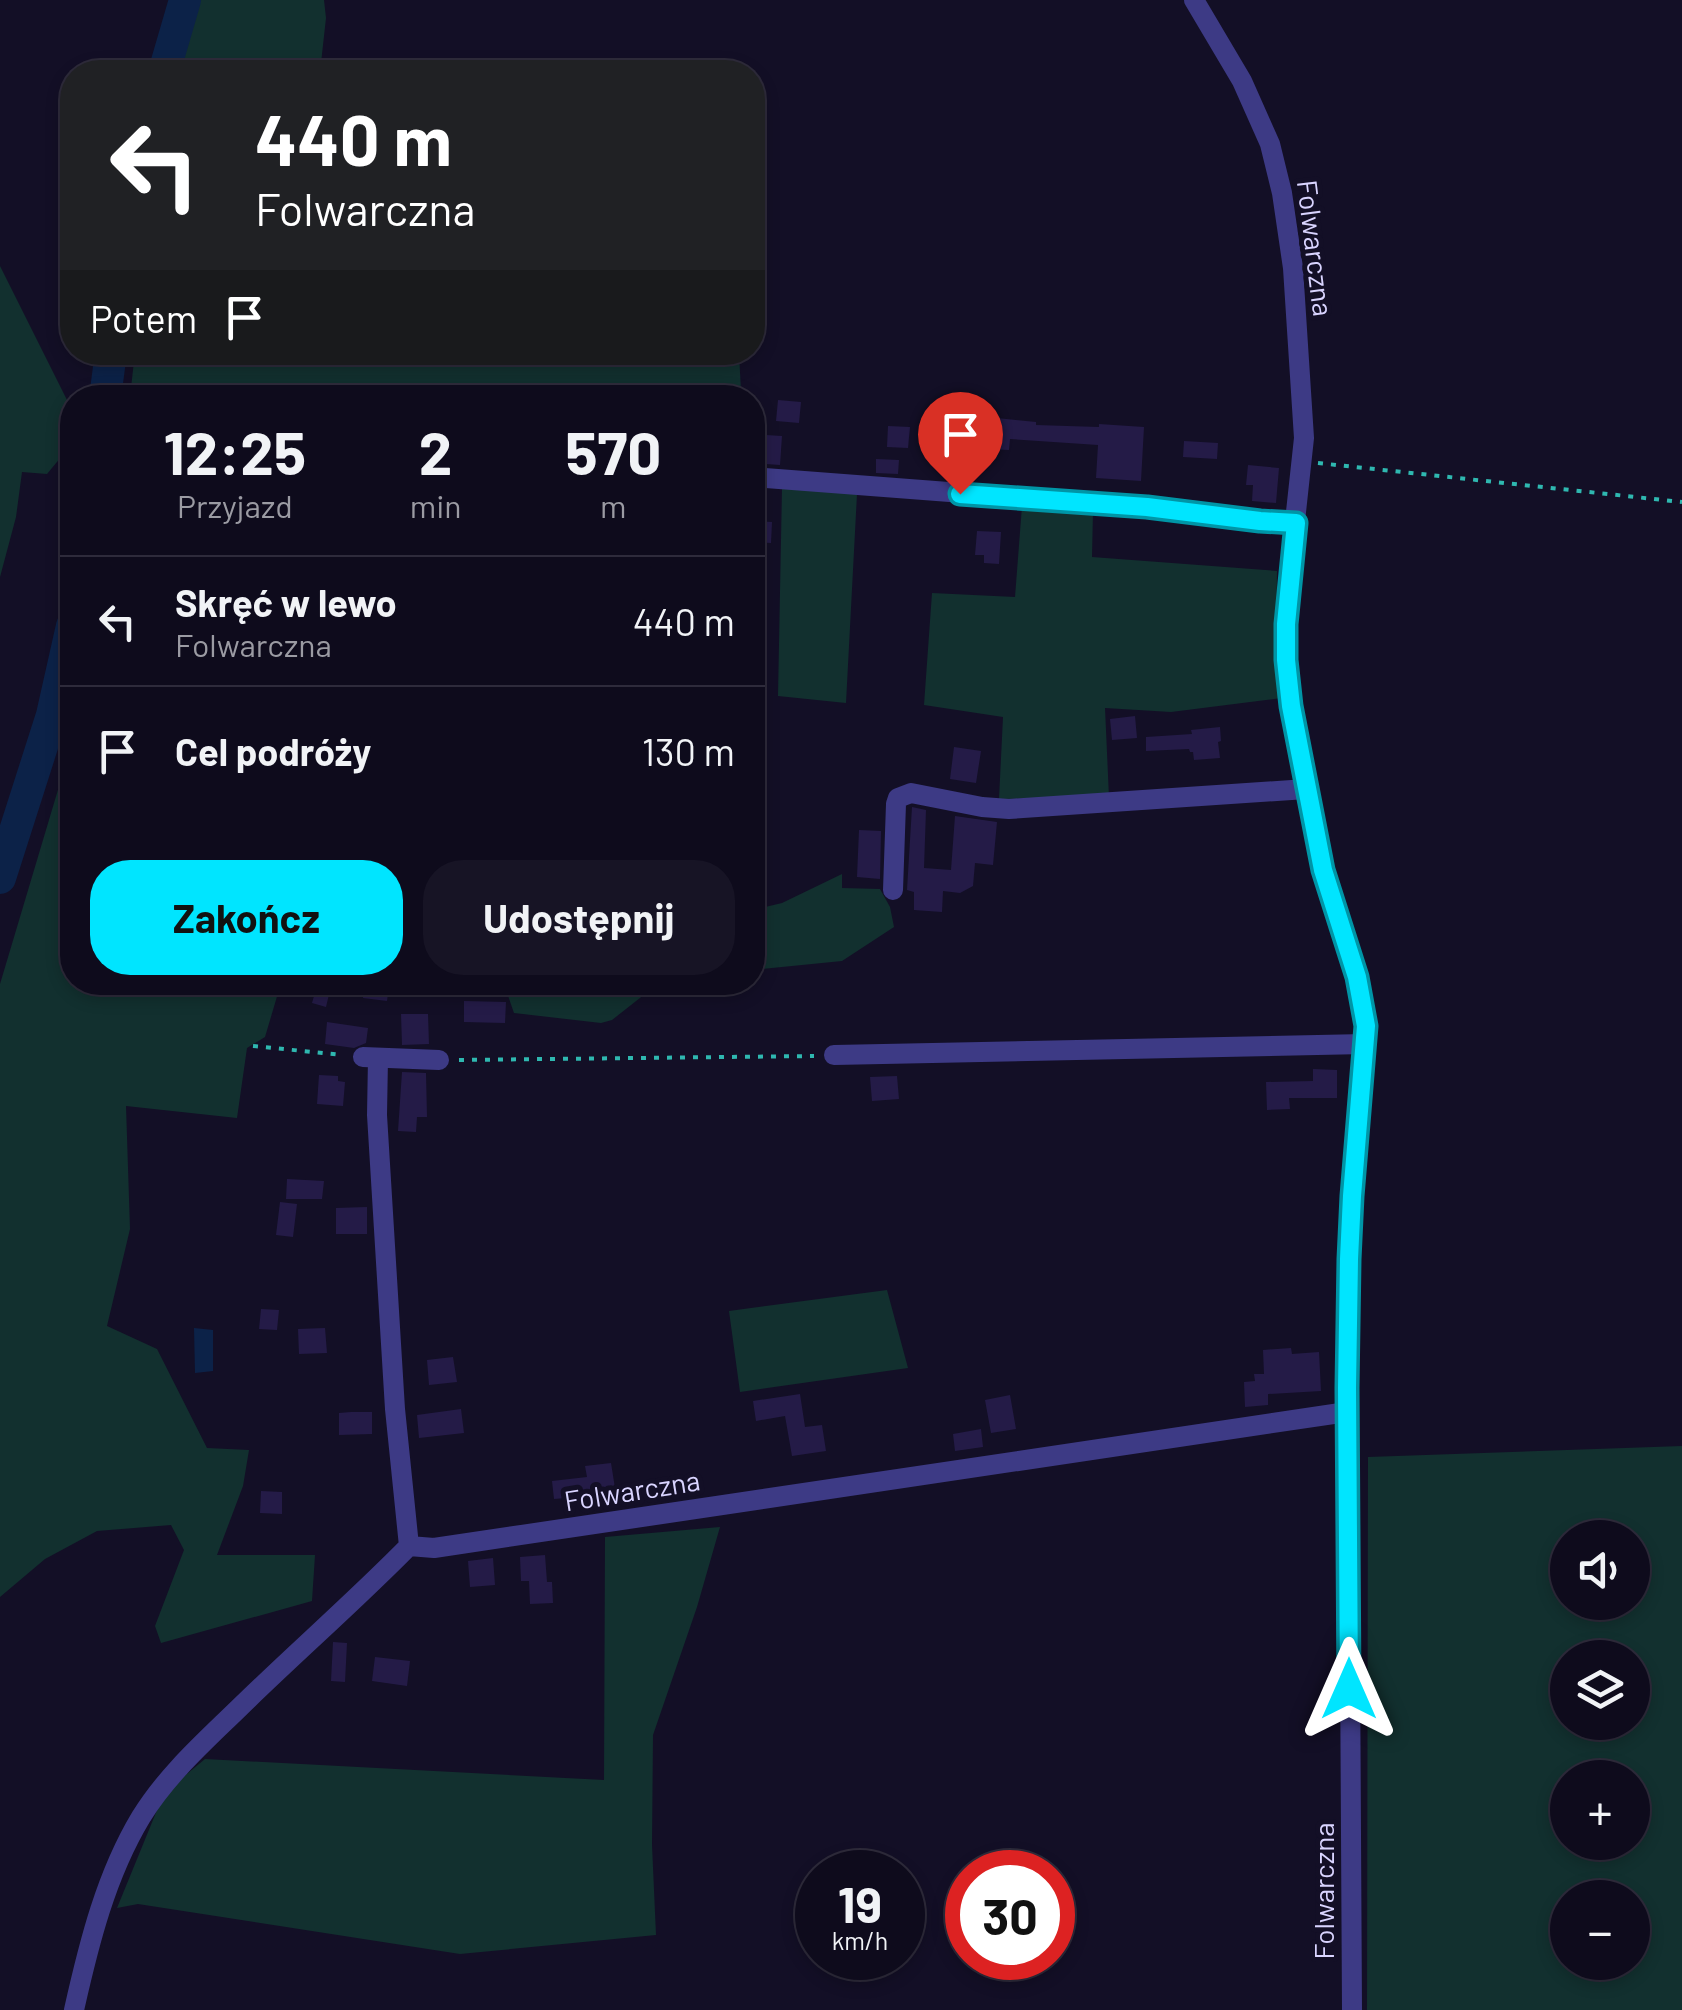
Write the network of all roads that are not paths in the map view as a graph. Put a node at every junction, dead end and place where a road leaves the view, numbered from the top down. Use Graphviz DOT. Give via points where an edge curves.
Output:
graph roads {
  1 [pos="1194,0"];
  2 [pos="765,477"];
  3 [pos="1296,523"];
  4 [pos="1306,790"];
  5 [pos="893,890"];
  6 [pos="1366,1044"];
  7 [pos="834,1055"];
  8 [pos="440,1060"];
  9 [pos="1347,1412"];
  10 [pos="409,1546"];
  11 [pos="74,2010"];
  12 [pos="1352,2010"];
  1 -- 3 [label="street, Folwarczna" via="1262,124 1286,214 1304,411"];
  2 -- 3 [label="street"];
  3 -- 4 [label="street, Folwarczna" via="1286,660"];
  4 -- 5 [label="street" via="1009,808 904,794 896,804"];
  4 -- 6 [label="street, Folwarczna" via="1325,879 1360,986"];
  6 -- 7 [label="street"];
  6 -- 9 [label="street, Folwarczna" via="1352,1196"];
  8 -- 10 [label="street" via="370,1058"];
  9 -- 10 [label="street, Folwarczna" via="470,1543"];
  9 -- 12 [label="street, Folwarczna"];
  10 -- 11 [label="street" via="196,1749 149,1804 106,1892"];
}
